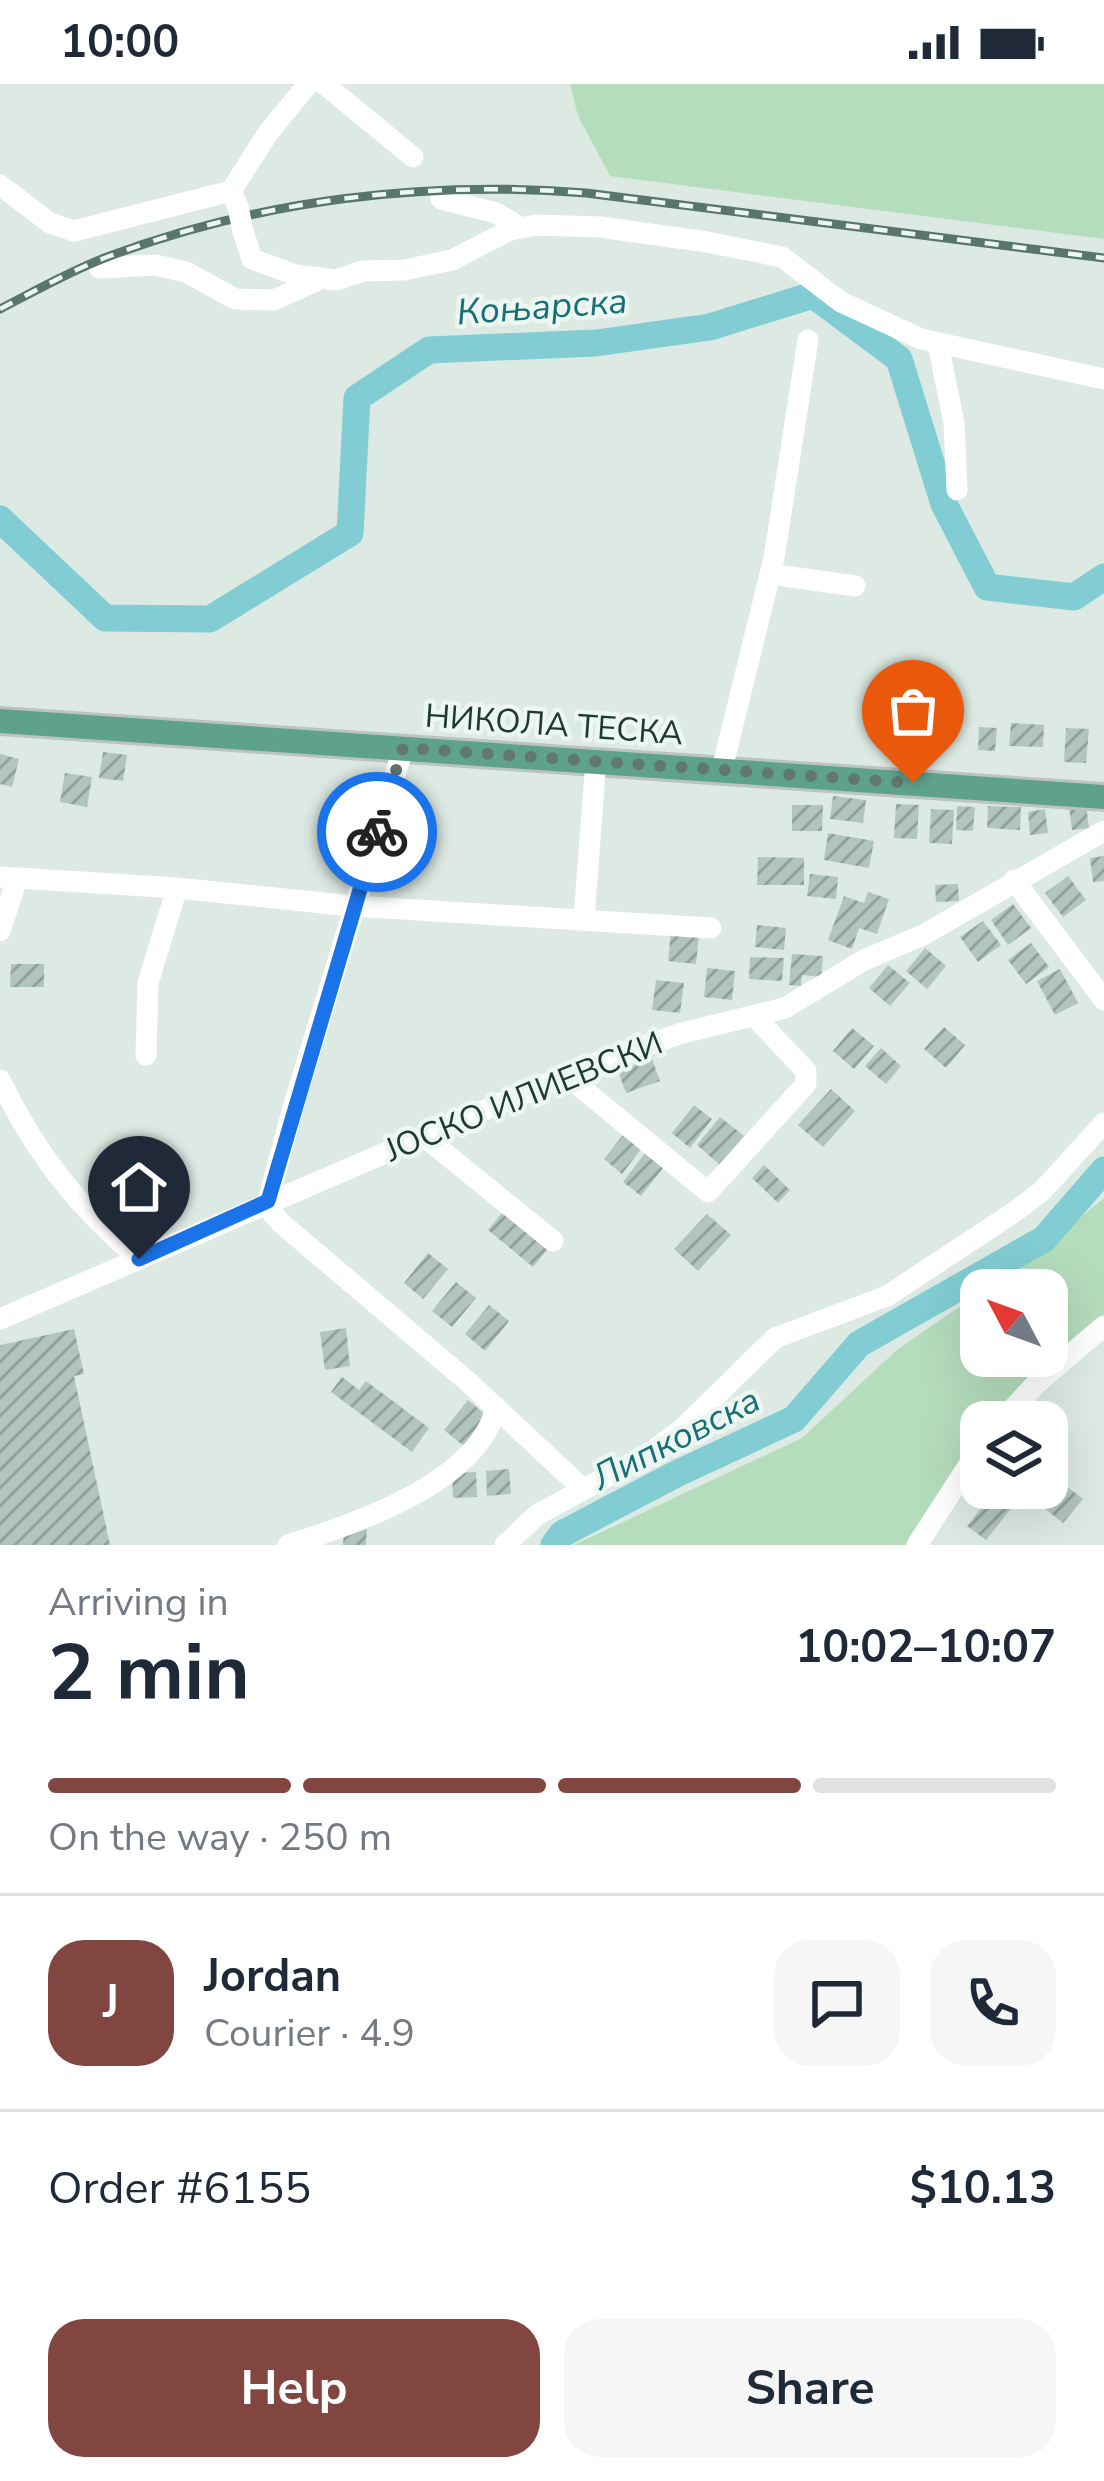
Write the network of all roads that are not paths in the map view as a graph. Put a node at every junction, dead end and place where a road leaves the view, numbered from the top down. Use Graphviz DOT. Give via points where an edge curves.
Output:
graph roads {
  1 [pos="308,84"];
  2 [pos="323,84"];
  3 [pos="413,158"];
  4 [pos="0,185"];
  5 [pos="234,199"];
  6 [pos="441,200"];
  7 [pos="520,227"];
  8 [pos="99,268"];
  9 [pos="319,280"];
  10 [pos="808,340"];
  11 [pos="938,344"];
  12 [pos="1104,379"];
  13 [pos="957,490"];
  14 [pos="770,574"];
  15 [pos="855,586"];
  16 [pos="0,721"];
  17 [pos="403,748"];
  18 [pos="596,761"];
  19 [pos="722,770"];
  20 [pos="1104,797"];
  21 [pos="1104,832"];
  22 [pos="9,878"];
  23 [pos="1014,880"];
  24 [pos="177,888"];
  25 [pos="353,906"];
  26 [pos="584,918"];
  27 [pos="711,928"];
  28 [pos="0,931"];
  29 [pos="1104,1000"];
  30 [pos="757,1018"];
  31 [pos="146,1055"];
  32 [pos="567,1076"];
  33 [pos="0,1080"];
  34 [pos="1104,1123"];
  35 [pos="426,1138"];
  36 [pos="268,1201"];
  37 [pos="553,1241"];
  38 [pos="139,1259"];
  39 [pos="0,1319"];
  40 [pos="1104,1326"];
  41 [pos="1020,1401"];
  42 [pos="496,1407"];
  43 [pos="960,1478"];
  44 [pos="584,1489"];
  45 [pos="288,1545"];
  46 [pos="505,1545"];
  47 [pos="917,1545"];
  1 -- 5 [label="street" via="268,133"];
  2 -- 3 [label="street"];
  4 -- 5 [label="street" via="74,231"];
  5 -- 9 [label="street, bridge" via="252,259"];
  6 -- 7 [label="street"];
  7 -- 9 [label="street" via="437,265"];
  7 -- 11 [label="street" via="600,227 782,257 841,302"];
  8 -- 9 [label="street" via="186,272 235,299 274,300"];
  10 -- 14 [label="street"];
  11 -- 12 [label="street"];
  11 -- 13 [label="street"];
  14 -- 15 [label="street"];
  14 -- 19 [label="street"];
  16 -- 17 [label="main road, НИКОЛА ТЕСКА"];
  17 -- 18 [label="main road, НИКОЛА ТЕСКА"];
  17 -- 25 [label="street"];
  18 -- 19 [label="main road, НИКОЛА ТЕСКА"];
  18 -- 26 [label="street"];
  19 -- 20 [label="main road, НИКОЛА ТЕСКА"];
  21 -- 23 [label="street, ЈОСКО ИЛИЕВСКИ"];
  22 -- 24 [label="street"];
  22 -- 28 [label="street"];
  23 -- 29 [label="street"];
  23 -- 30 [label="street, ЈОСКО ИЛИЕВСКИ"];
  24 -- 25 [label="street"];
  24 -- 31 [label="street" via="148,982"];
  25 -- 26 [label="street"];
  25 -- 36 [label="street"];
  26 -- 27 [label="street"];
  30 -- 32 [label="street, ЈОСКО ИЛИЕВСКИ" via="682,1033"];
  30 -- 32 [label="street" via="806,1071 806,1084 713,1191 702,1191"];
  32 -- 35 [label="street, ЈОСКО ИЛИЕВСКИ"];
  33 -- 38 [label="street" via="36,1150"];
  34 -- 44 [label="street" via="1013,1213 887,1295 776,1338 666,1442"];
  35 -- 36 [label="street, ЈОСКО ИЛИЕВСКИ"];
  35 -- 37 [label="street"];
  36 -- 38 [label="street, ЈОСКО ИЛИЕВСКИ"];
  36 -- 42 [label="street" via="281,1223"];
  38 -- 39 [label="street, ЈОСКО ИЛИЕВСКИ"];
  40 -- 41 [label="street"];
  42 -- 44 [label="street"];
  42 -- 45 [label="street" via="466,1459 440,1477 385,1509"];
  43 -- 47 [label="street"];
  44 -- 46 [label="street"];
}
